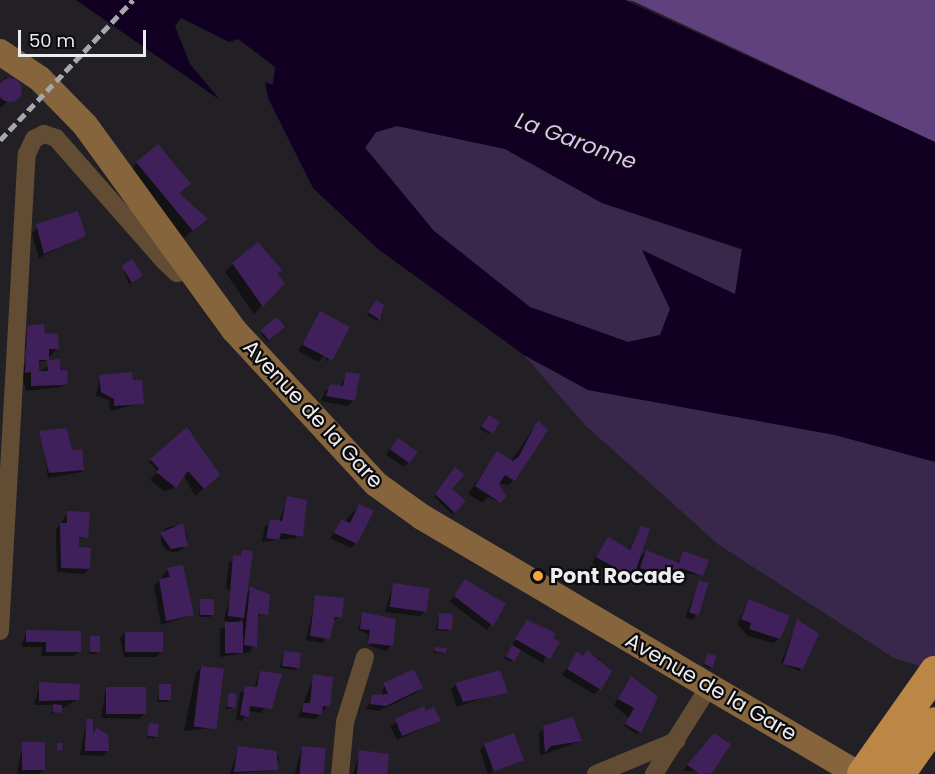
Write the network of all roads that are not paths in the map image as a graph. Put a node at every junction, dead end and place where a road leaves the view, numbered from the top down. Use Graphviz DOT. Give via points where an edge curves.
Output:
graph roads {
  1 [pos="0,52"];
  2 [pos="193,270"];
  3 [pos="0,631"];
  4 [pos="365,657"];
  5 [pos="935,672"];
  6 [pos="710,685"];
  7 [pos="935,723"];
  8 [pos="676,741"];
  9 [pos="905,765"];
  10 [pos="340,774"];
  11 [pos="596,774"];
  12 [pos="654,774"];
  13 [pos="858,774"];
  14 [pos="863,774"];
  1 -- 2 [label="street, Avenue de la Gare" via="61,98"];
  2 -- 3 [label="street" via="177,273 165,262 56,138 44,134 33,139 27,154"];
  2 -- 6 [label="street, Avenue de la Gare" via="234,330 376,484 422,517"];
  4 -- 10 [label="street" via="345,722"];
  5 -- 14 [label="highway"];
  6 -- 8 [label="street"];
  6 -- 13 [label="street, Avenue de la Gare"];
  7 -- 9 [label="highway"];
  8 -- 11 [label="street"];
  8 -- 12 [label="street"];
}
